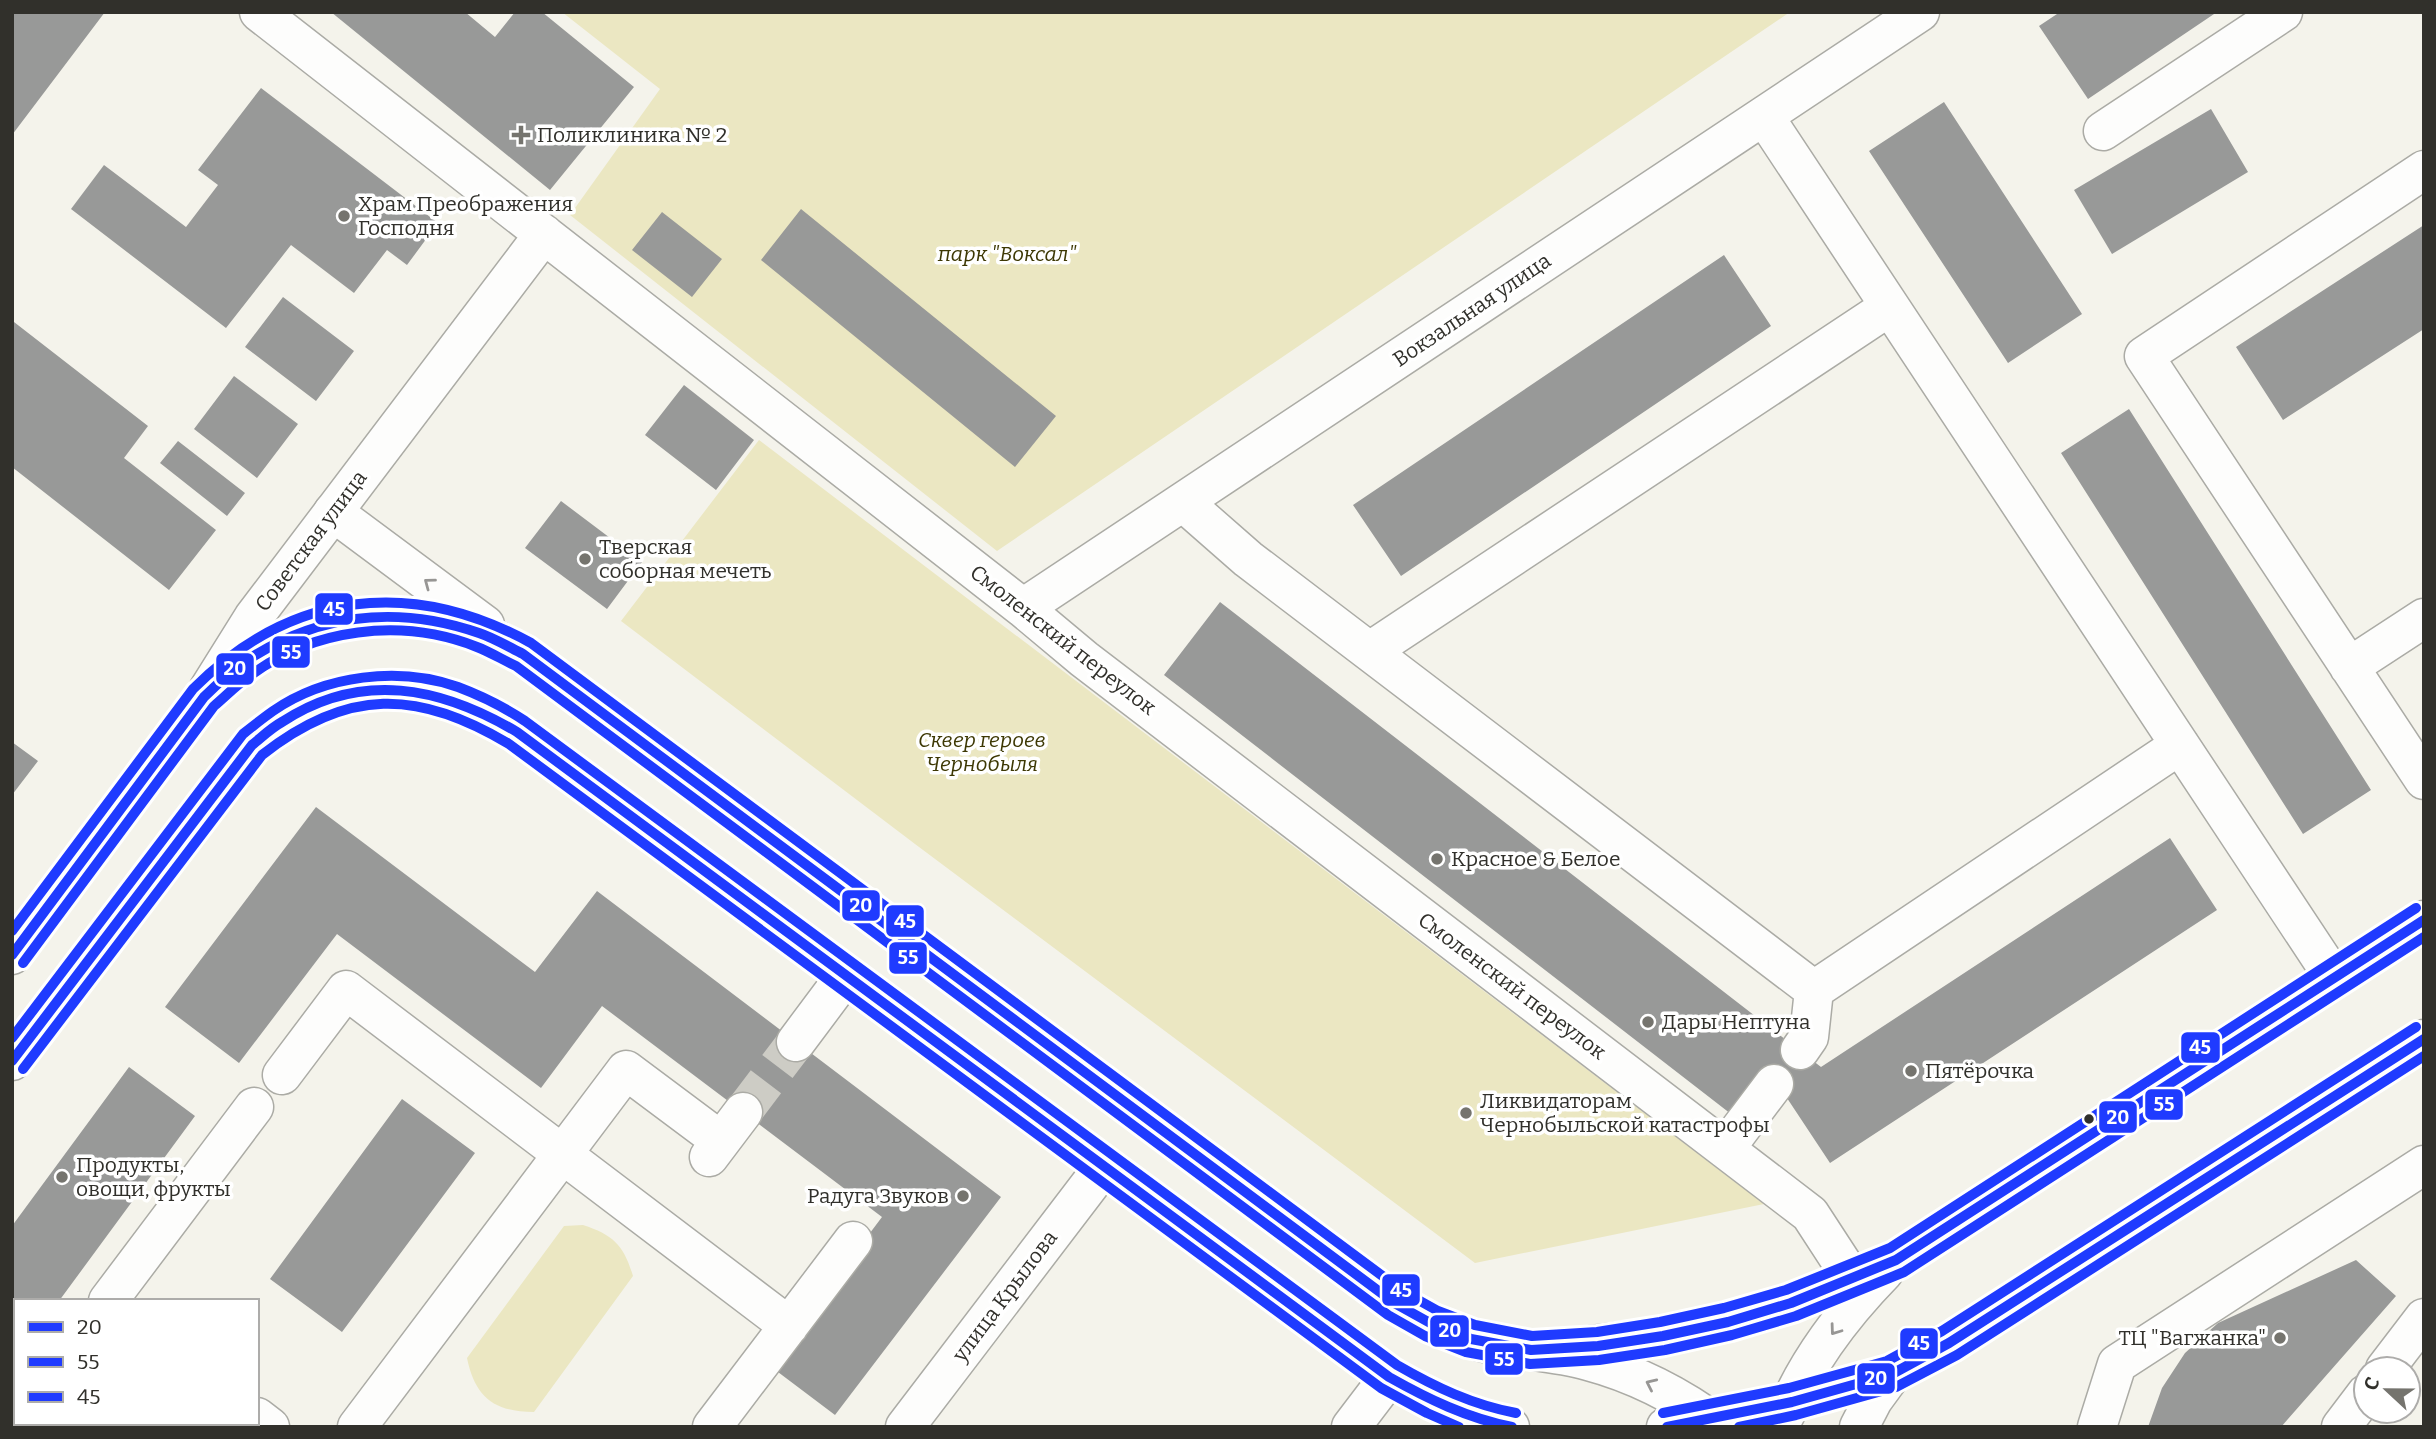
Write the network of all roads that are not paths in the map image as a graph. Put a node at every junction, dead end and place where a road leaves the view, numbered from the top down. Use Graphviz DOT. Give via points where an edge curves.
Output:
graph roads {
  1 [pos="259,12"];
  2 [pos="1920,12"];
  3 [pos="2283,12"];
  4 [pos="1764,116"];
  5 [pos="2103,131"];
  6 [pos="2424,170"];
  7 [pos="544,234"];
  8 [pos="1889,307"];
  9 [pos="1183,502"];
  10 [pos="333,512"];
  11 [pos="1023,608"];
  12 [pos="2424,618"];
  13 [pos="1370,650"];
  14 [pos="523,654"];
  15 [pos="2349,667"];
  16 [pos="204,697"];
  17 [pos="2179,745"];
  18 [pos="2424,780"];
  19 [pos="2424,920"];
  20 [pos="12,955"];
  21 [pos="846,975"];
  22 [pos="2334,978"];
  23 [pos="1814,990"];
  24 [pos="796,1042"];
  25 [pos="2422,1045"];
  26 [pos="1800,1050"];
  27 [pos="12,1061"];
  28 [pos="282,1075"];
  29 [pos="1773,1084"];
  30 [pos="254,1107"];
  31 [pos="724,1137"];
  32 [pos="1725,1149"];
  33 [pos="563,1154"];
  34 [pos="2424,1165"];
  35 [pos="1097,1175"];
  36 [pos="853,1241"];
  37 [pos="1896,1260"];
  38 [pos="1853,1280"];
  39 [pos="110,1299"];
  40 [pos="2424,1318"];
  41 [pos="789,1326"];
  42 [pos="1531,1350"];
  43 [pos="2396,1355"];
  44 [pos="1892,1374"];
  45 [pos="1389,1377"];
  46 [pos="2352,1412"];
  47 [pos="1787,1414"];
  48 [pos="1716,1422"];
  49 [pos="1509,1426"];
  50 [pos="357,1427"];
  51 [pos="712,1427"];
  52 [pos="905,1427"];
  53 [pos="1351,1427"];
  54 [pos="1666,1427"];
  55 [pos="1859,1427"];
  56 [pos="2097,1427"];
  57 [pos="2341,1427"];
  1 -- 7 [label="main road, Смоленский переулок"];
  2 -- 4 [label="main road, Вокзальная улица"];
  3 -- 5 [label="main road"];
  4 -- 8 [label="main road"];
  4 -- 9 [label="main road, Вокзальная улица"];
  6 -- 15 [label="main road" via="2144,356"];
  7 -- 10 [label="main road, Советская улица"];
  7 -- 11 [label="main road, Смоленский переулок"];
  8 -- 13 [label="main road"];
  8 -- 17 [label="main road"];
  9 -- 11 [label="main road, Вокзальная улица"];
  9 -- 13 [label="main road" via="1248,559"];
  14 -- 10 [label="main road, one-way"];
  10 -- 16 [label="main road, Советская улица" via="253,618"];
  11 -- 32 [label="main road, Смоленский переулок"];
  12 -- 15 [label="main road"];
  13 -- 23 [label="main road"];
  14 -- 16 [label="main road" via="477,631 428,618 345,619 268,646 233,669"];
  14 -- 42 [label="main road" via="1396,1304 1471,1339"];
  15 -- 18 [label="main road"];
  16 -- 20 [label="main road, Советская улица"];
  17 -- 22 [label="main road"];
  17 -- 23 [label="main road"];
  19 -- 22 [label="main road"];
  21 -- 24 [label="main road"];
  21 -- 27 [label="main road" via="491,715 461,701 414,690 382,689 305,709 252,744"];
  21 -- 35 [label="main road"];
  22 -- 37 [label="main road"];
  23 -- 26 [label="main road" via="1809,1037"];
  25 -- 44 [label="main road" via="1960,1336"];
  28 -- 33 [label="main road" via="346,990"];
  29 -- 32 [label="main road"];
  30 -- 39 [label="main road"];
  31 -- 33 [label="main road" via="626,1070"];
  32 -- 38 [label="main road, Смоленский переулок" via="1810,1214"];
  33 -- 41 [label="main road"];
  33 -- 50 [label="main road"];
  34 -- 56 [label="main road" via="2117,1364"];
  35 -- 45 [label="main road"];
  35 -- 52 [label="main road, улица Крылова"];
  36 -- 41 [label="main road"];
  37 -- 38 [label="main road"];
  37 -- 47 [label="main road, one-way" via="1837,1326"];
  38 -- 42 [label="main road" via="1715,1325 1611,1344"];
  40 -- 43 [label="main road"];
  41 -- 51 [label="main road"];
  48 -- 42 [label="main road, one-way" via="1678,1397 1625,1373"];
  44 -- 47 [label="main road"];
  44 -- 55 [label="main road"];
  45 -- 49 [label="main road" via="1453,1409"];
  45 -- 53 [label="main road"];
  46 -- 57 [label="main road"];
  47 -- 48 [label="main road"];
  48 -- 54 [label="main road"];
}
